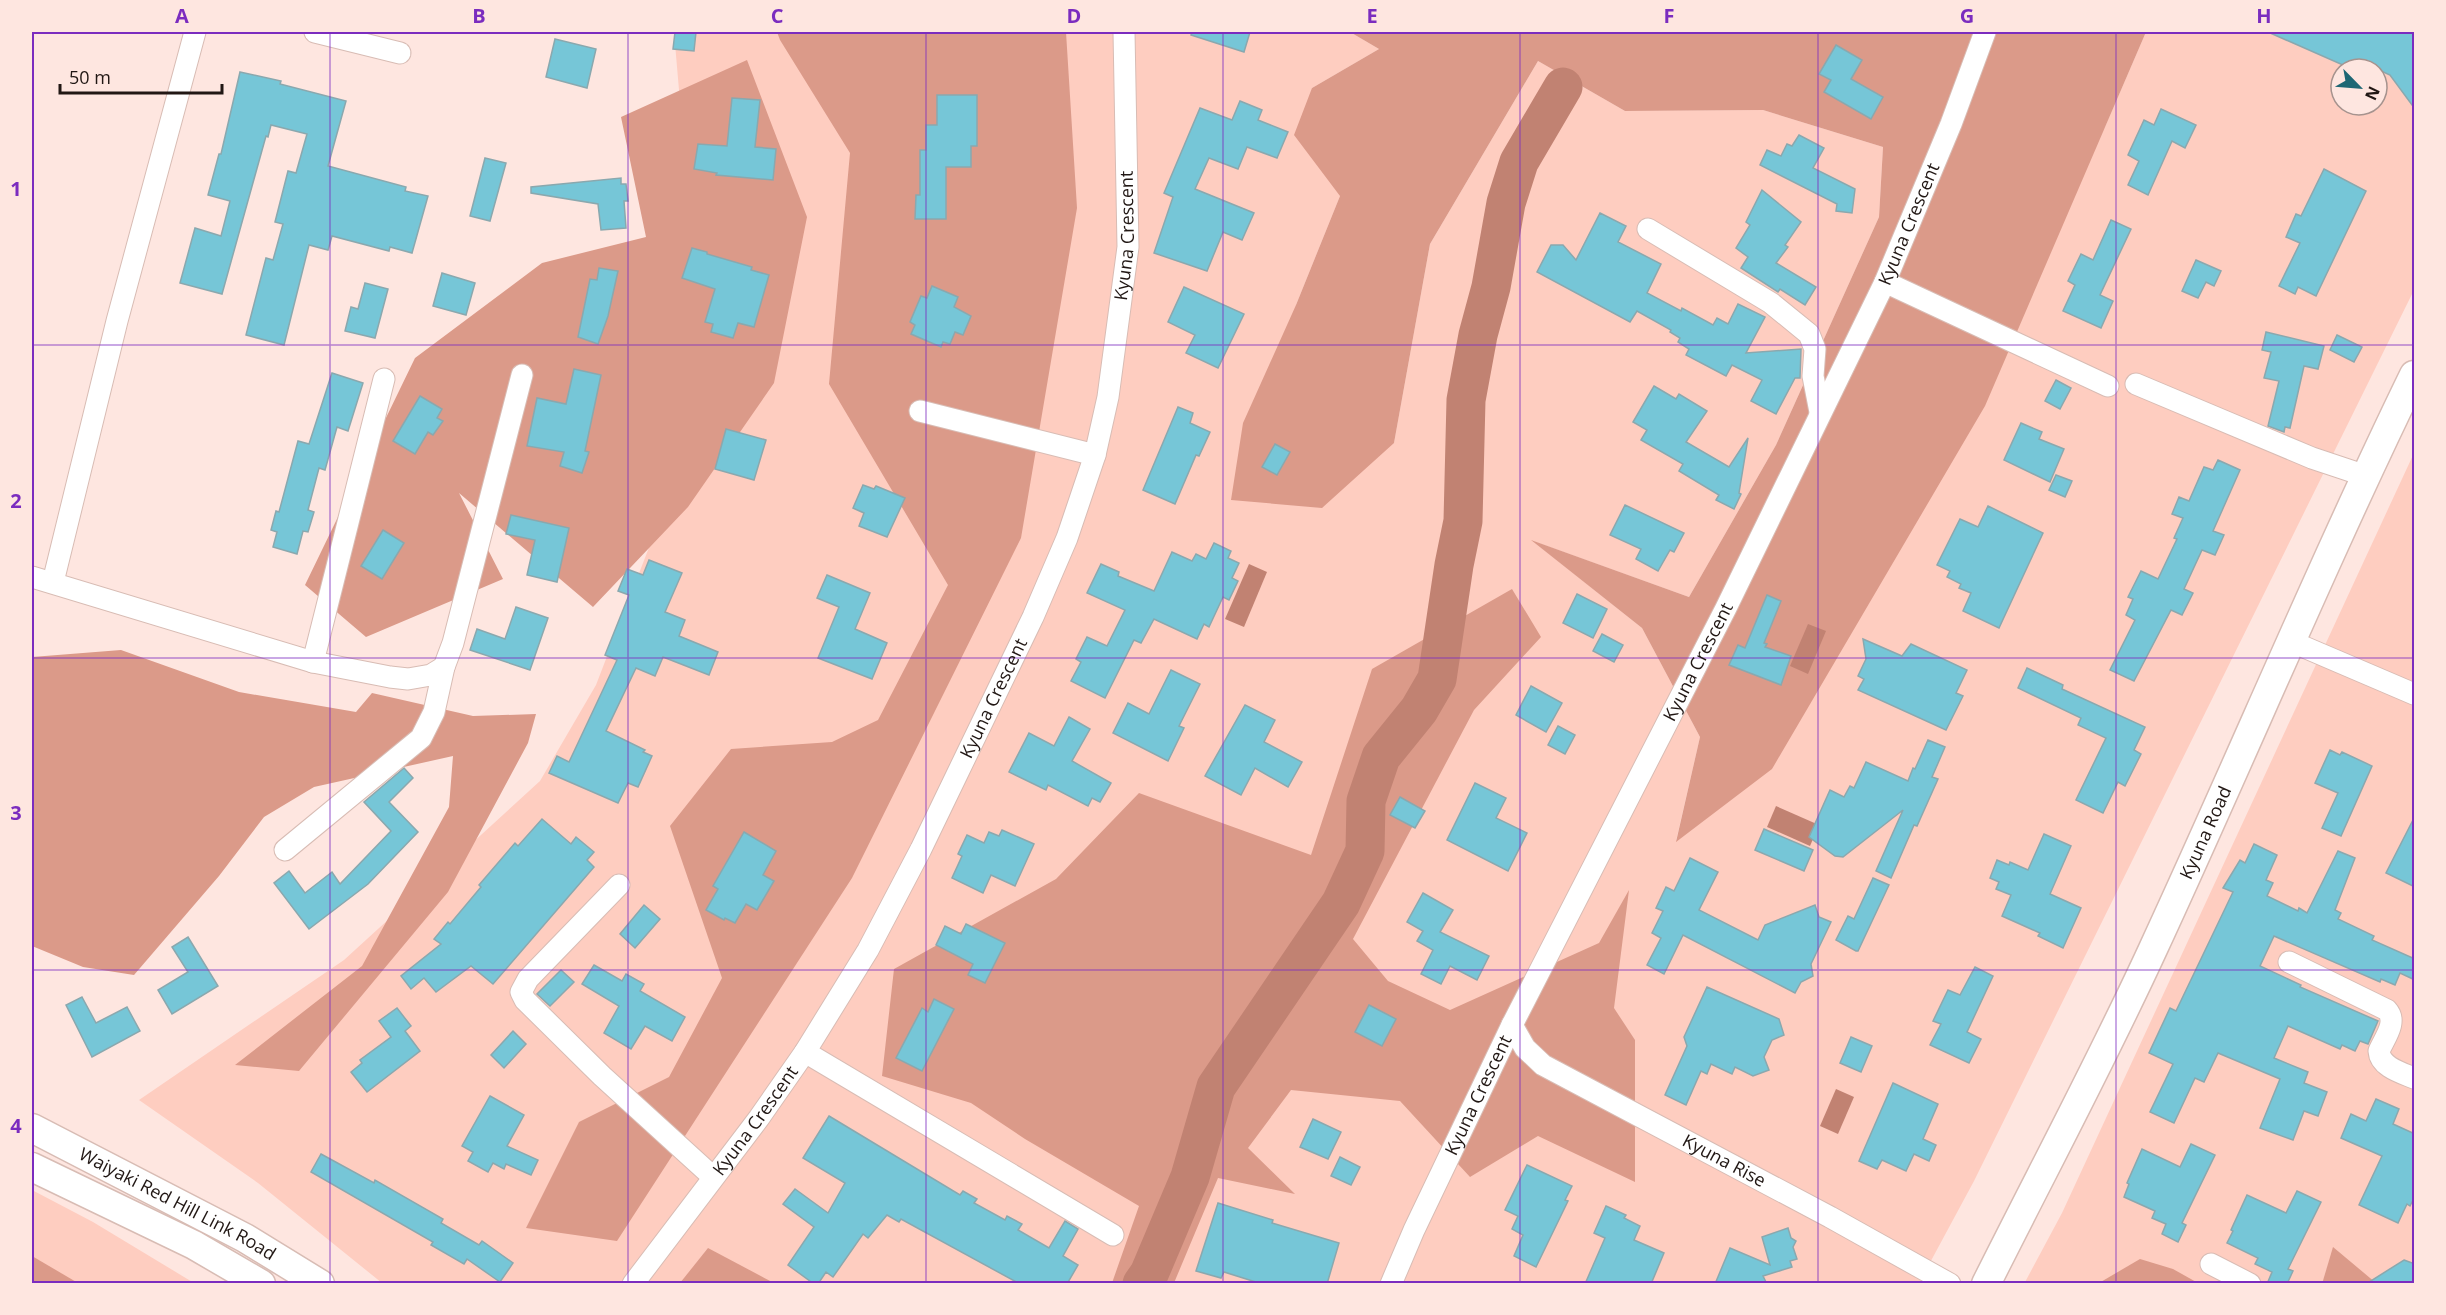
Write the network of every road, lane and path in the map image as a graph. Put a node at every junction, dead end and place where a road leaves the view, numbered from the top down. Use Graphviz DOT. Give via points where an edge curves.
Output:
graph roads {
  1 [pos="195,32"];
  2 [pos="315,32"];
  3 [pos="1124,32"];
  4 [pos="1985,32"];
  5 [pos="400,53"];
  6 [pos="1648,229"];
  7 [pos="1885,282"];
  8 [pos="522,375"];
  9 [pos="2415,375"];
  10 [pos="384,380"];
  11 [pos="2136,384"];
  12 [pos="2109,386"];
  13 [pos="920,411"];
  14 [pos="1820,412"];
  15 [pos="1095,455"];
  16 [pos="2366,476"];
  17 [pos="32,577"];
  18 [pos="53,582"];
  19 [pos="2290,641"];
  20 [pos="313,662"];
  21 [pos="444,667"];
  22 [pos="2415,694"];
  23 [pos="285,850"];
  24 [pos="619,885"];
  25 [pos="2289,962"];
  26 [pos="1512,1024"];
  27 [pos="805,1052"];
  28 [pos="2415,1078"];
  29 [pos="32,1128"];
  30 [pos="32,1167"];
  31 [pos="713,1177"];
  32 [pos="1113,1235"];
  33 [pos="2211,1264"];
  34 [pos="261,1284"];
  35 [pos="320,1284"];
  36 [pos="633,1284"];
  37 [pos="1391,1284"];
  38 [pos="1950,1284"];
  39 [pos="1986,1284"];
  40 [pos="2250,1284"];
  1 -- 18 [label="street" via="117,321"];
  2 -- 5 [label="street"];
  3 -- 15 [label="street, Kyuna Crescent" via="1128,247 1108,398"];
  4 -- 7 [label="street, Kyuna Crescent"];
  6 -- 14 [label="street" via="1771,303 1809,334 1815,349 1813,376"];
  7 -- 12 [label="street"];
  7 -- 14 [label="street, Kyuna Crescent"];
  8 -- 21 [label="street"];
  9 -- 16 [label="main road, Kyuna Road"];
  10 -- 20 [label="street"];
  11 -- 16 [label="street" via="2312,458"];
  13 -- 15 [label="street"];
  14 -- 26 [label="street, Kyuna Crescent" via="1726,608"];
  15 -- 27 [label="street, Kyuna Crescent" via="1067,538 1033,617 921,849 868,950"];
  16 -- 19 [label="main road, Kyuna Road"];
  17 -- 18 [label="street"];
  18 -- 20 [label="street"];
  19 -- 22 [label="street"];
  19 -- 39 [label="main road, Kyuna Road" via="2152,951"];
  20 -- 21 [label="street" via="408,679 431,675"];
  21 -- 23 [label="street" via="434,712 421,738"];
  24 -- 31 [label="street" via="528,979 521,992 602,1076"];
  25 -- 28 [label="street" via="2387,1010 2392,1022 2379,1056 2385,1064"];
  26 -- 37 [label="street, Kyuna Crescent"];
  26 -- 38 [label="street, Kyuna Rise" via="1525,1048 1543,1065"];
  27 -- 31 [label="street, Kyuna Crescent"];
  27 -- 32 [label="street"];
  29 -- 35 [label="main road, Waiyaki Red Hill Link Road" via="245,1238"];
  30 -- 34 [label="main road, Waiyaki Red Hill Link Road" via="194,1245"];
  31 -- 36 [label="street, Kyuna Crescent"];
  33 -- 40 [label="street"];
}
